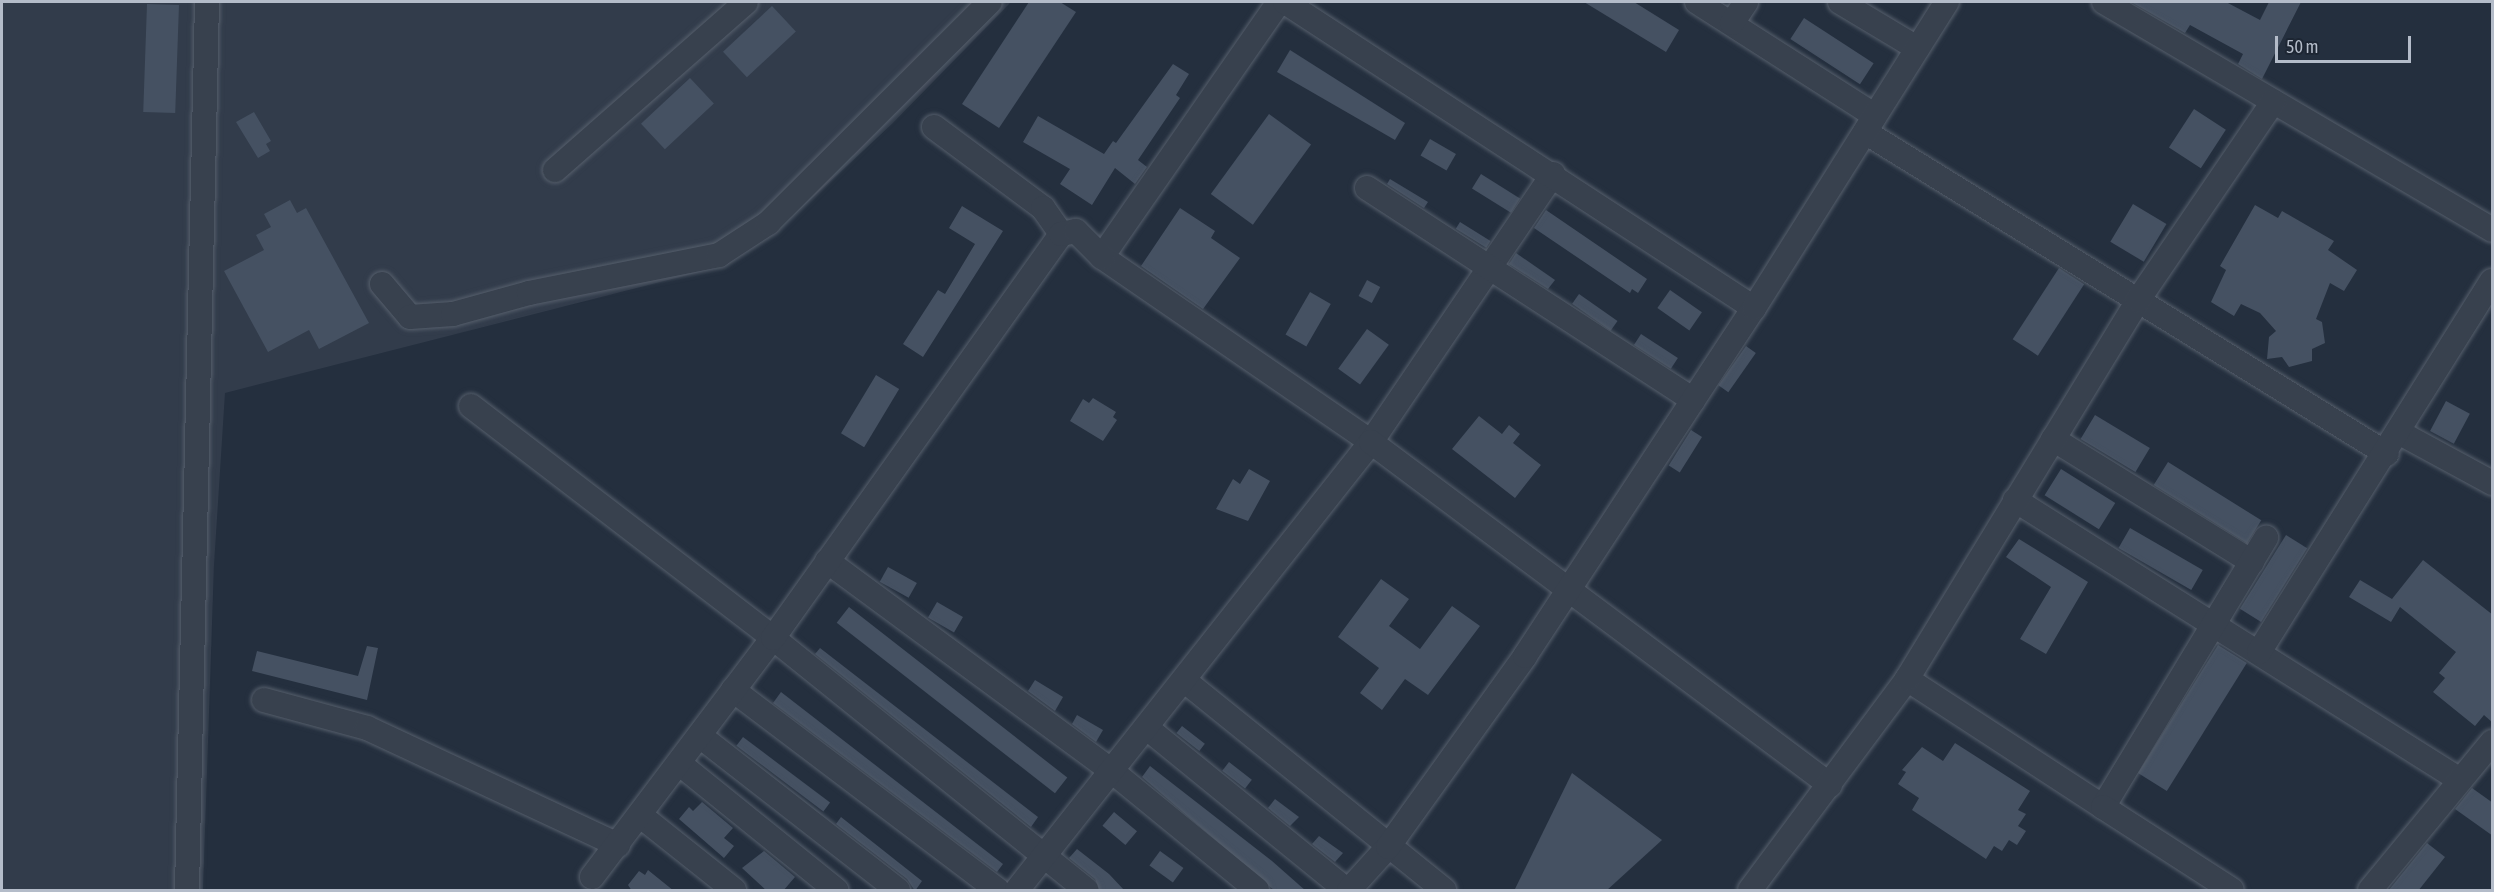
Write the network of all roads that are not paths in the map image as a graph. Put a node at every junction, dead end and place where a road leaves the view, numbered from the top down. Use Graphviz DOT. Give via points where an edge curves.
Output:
graph roads {
  1 [pos="207,2"];
  2 [pos="746,2"];
  3 [pos="990,2"];
  4 [pos="1279,2"];
  5 [pos="1285,2"];
  6 [pos="1697,2"];
  7 [pos="1746,2"];
  8 [pos="1840,2"];
  9 [pos="1947,2"];
  10 [pos="2104,2"];
  11 [pos="1732,23"];
  12 [pos="1917,48"];
  13 [pos="2273,102"];
  14 [pos="1870,124"];
  15 [pos="934,126"];
  16 [pos="555,170"];
  17 [pos="1553,174"];
  18 [pos="1367,188"];
  19 [pos="2493,230"];
  20 [pos="1061,234"];
  21 [pos="1102,256"];
  22 [pos="1491,268"];
  23 [pos="2493,281"];
  24 [pos="382,284"];
  25 [pos="2138,300"];
  26 [pos="1754,308"];
  27 [pos="1693,400"];
  28 [pos="471,406"];
  29 [pos="2400,433"];
  30 [pos="2053,439"];
  31 [pos="1371,442"];
  32 [pos="2387,454"];
  33 [pos="2493,483"];
  34 [pos="2016,500"];
  35 [pos="2266,538"];
  36 [pos="827,561"];
  37 [pos="2252,562"];
  38 [pos="1567,588"];
  39 [pos="2214,624"];
  40 [pos="773,638"];
  41 [pos="2259,652"];
  42 [pos="1907,679"];
  43 [pos="1185,681"];
  44 [pos="732,690"];
  45 [pos="264,700"];
  46 [pos="1147,728"];
  47 [pos="700,736"];
  48 [pos="2493,742"];
  49 [pos="680,764"];
  50 [pos="1113,772"];
  51 [pos="2460,780"];
  52 [pos="1830,785"];
  53 [pos="2103,807"];
  54 [pos="641,816"];
  55 [pos="618,845"];
  56 [pos="1388,846"];
  57 [pos="1044,858"];
  58 [pos="592,877"];
  59 [pos="187,891"];
  60 [pos="734,891"];
  61 [pos="836,891"];
  62 [pos="898,891"];
  63 [pos="997,891"];
  64 [pos="1017,891"];
  65 [pos="1086,891"];
  66 [pos="1257,891"];
  67 [pos="1348,891"];
  68 [pos="1444,891"];
  69 [pos="1750,891"];
  70 [pos="2232,891"];
  71 [pos="2370,891"];
  1 -- 59 [label="street"];
  2 -- 16 [label="street"];
  3 -- 24 [label="street" via="768,223 719,255 529,293 453,314 410,317"];
  4 -- 21 [label="street"];
  5 -- 17 [label="street"];
  6 -- 11 [label="street"];
  7 -- 11 [label="street"];
  8 -- 12 [label="street"];
  9 -- 12 [label="street"];
  10 -- 13 [label="street"];
  11 -- 14 [label="street"];
  12 -- 14 [label="street"];
  13 -- 19 [label="street"];
  13 -- 25 [label="street"];
  14 -- 25 [label="street"];
  14 -- 26 [label="street"];
  15 -- 20 [label="street" via="1043,208"];
  17 -- 22 [label="street"];
  17 -- 26 [label="street"];
  18 -- 22 [label="street"];
  20 -- 21 [label="street" via="1077,231"];
  20 -- 36 [label="street"];
  21 -- 31 [label="street"];
  22 -- 27 [label="street"];
  22 -- 31 [label="street"];
  23 -- 29 [label="street"];
  25 -- 30 [label="street"];
  25 -- 32 [label="street"];
  26 -- 27 [label="street"];
  27 -- 38 [label="street"];
  28 -- 40 [label="street"];
  29 -- 32 [label="street"];
  29 -- 33 [label="street"];
  30 -- 34 [label="street"];
  30 -- 37 [label="street"];
  31 -- 38 [label="street"];
  31 -- 43 [label="street"];
  32 -- 41 [label="street"];
  34 -- 39 [label="street"];
  34 -- 42 [label="street"];
  35 -- 37 [label="street"];
  36 -- 40 [label="street"];
  36 -- 50 [label="street"];
  37 -- 39 [label="street"];
  38 -- 52 [label="street"];
  38 -- 56 [label="street" via="1525,656"];
  39 -- 41 [label="street"];
  39 -- 53 [label="street"];
  40 -- 44 [label="street"];
  40 -- 57 [label="street"];
  41 -- 51 [label="street"];
  42 -- 52 [label="street"];
  42 -- 53 [label="street"];
  43 -- 46 [label="street"];
  43 -- 56 [label="street"];
  44 -- 47 [label="street"];
  44 -- 63 [label="street"];
  45 -- 55 [label="street" via="367,728"];
  46 -- 50 [label="street"];
  46 -- 67 [label="street"];
  47 -- 49 [label="street"];
  47 -- 62 [label="street"];
  48 -- 51 [label="street"];
  49 -- 54 [label="street"];
  49 -- 61 [label="street"];
  50 -- 57 [label="street"];
  50 -- 66 [label="street"];
  51 -- 71 [label="street"];
  52 -- 69 [label="street"];
  53 -- 70 [label="street"];
  54 -- 55 [label="street"];
  54 -- 60 [label="street"];
  55 -- 58 [label="street"];
  56 -- 67 [label="street"];
  56 -- 68 [label="street"];
  57 -- 64 [label="street"];
  57 -- 65 [label="street"];
}
